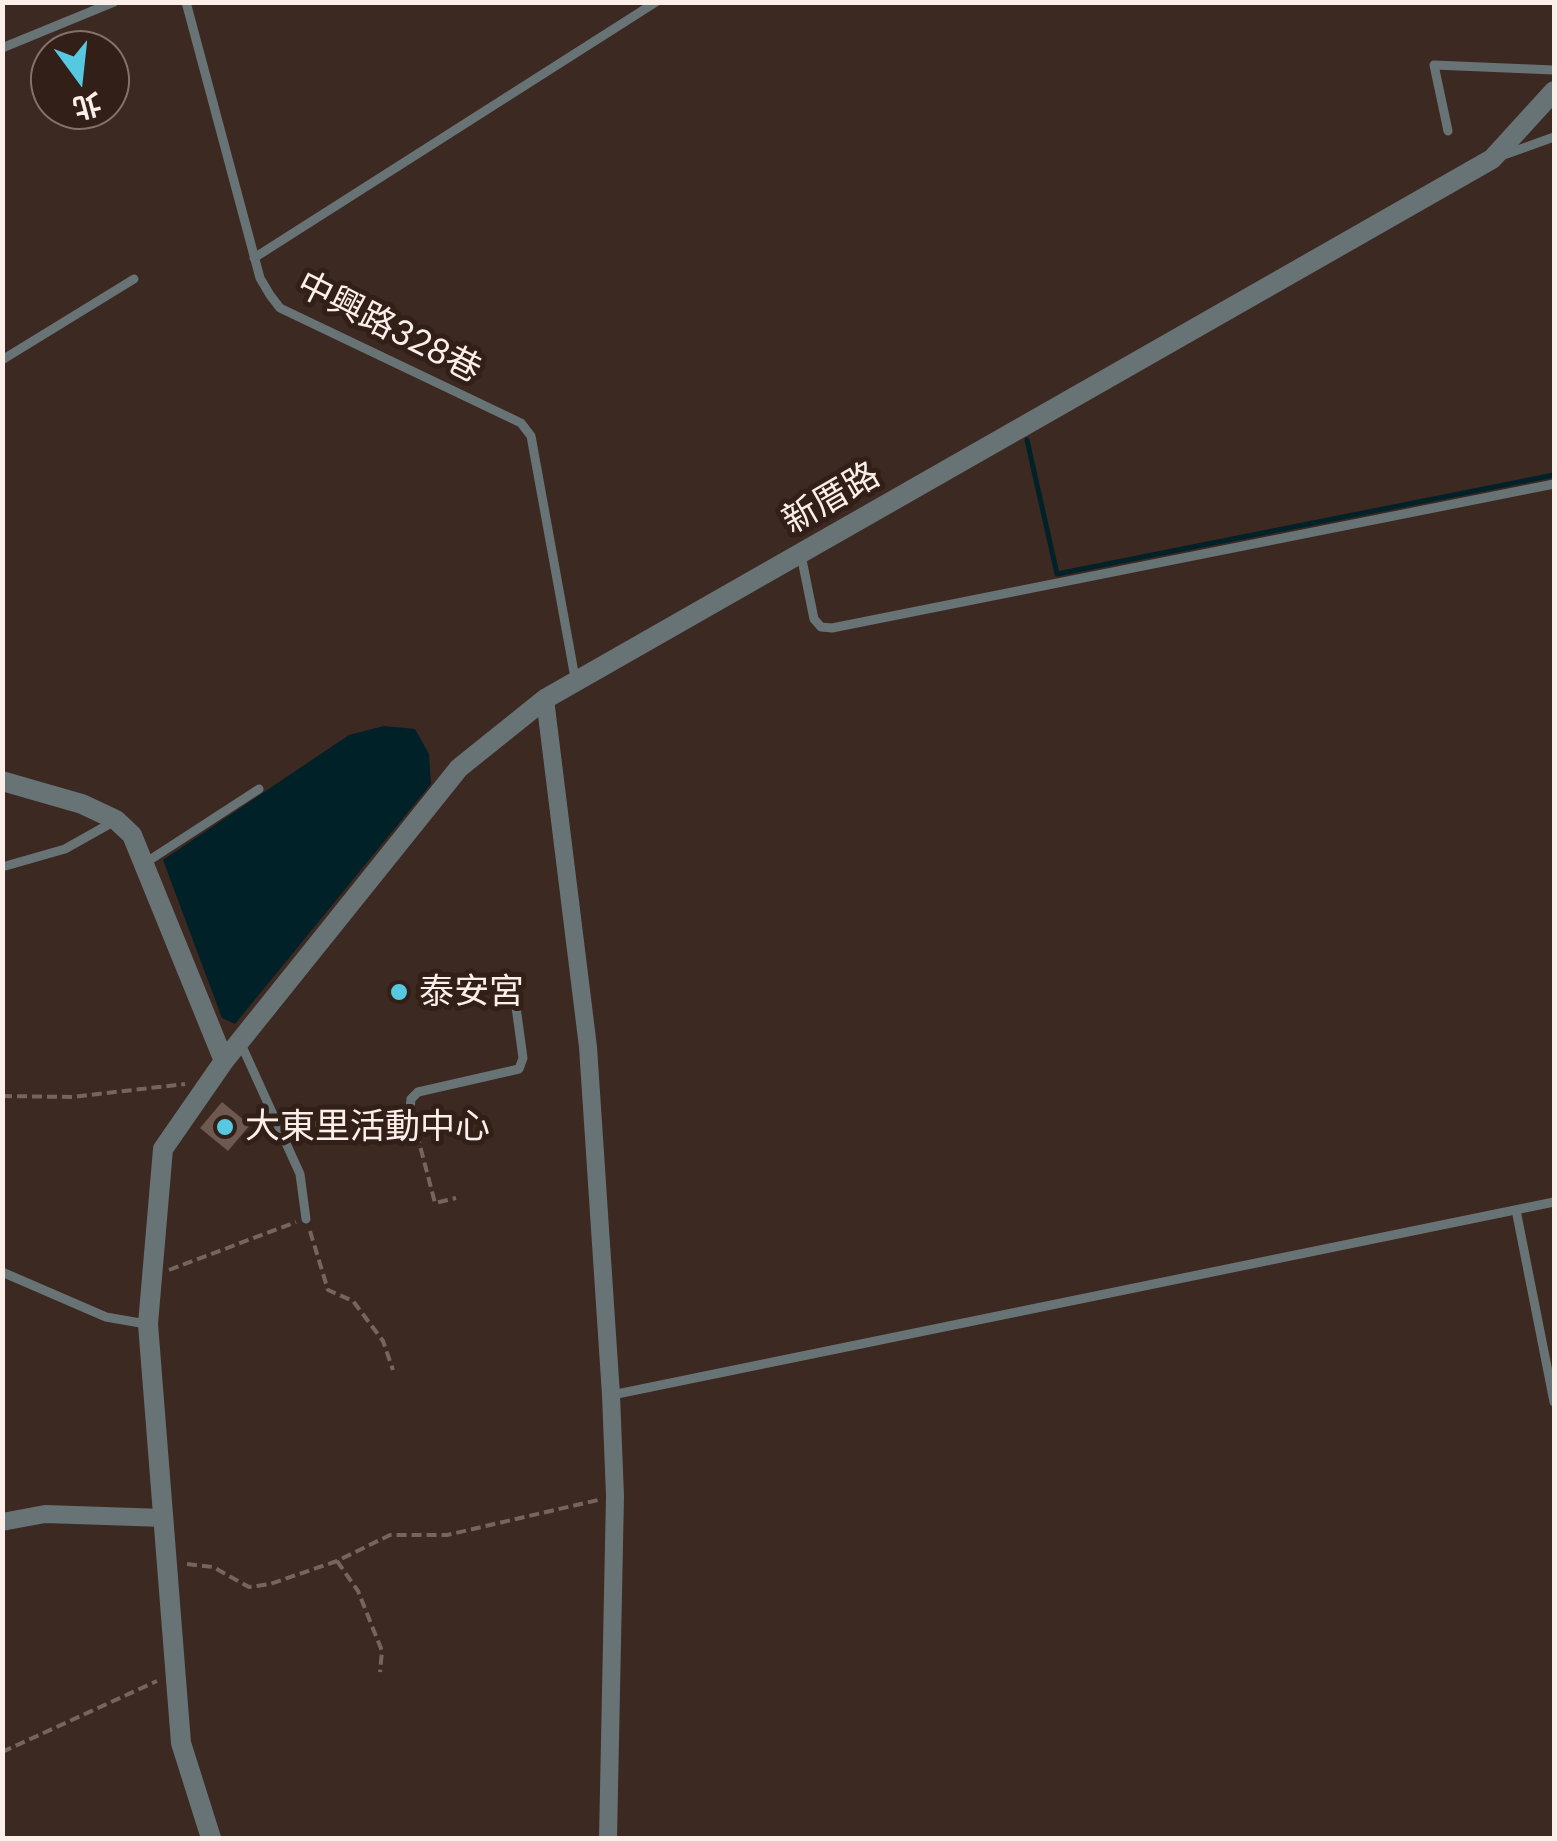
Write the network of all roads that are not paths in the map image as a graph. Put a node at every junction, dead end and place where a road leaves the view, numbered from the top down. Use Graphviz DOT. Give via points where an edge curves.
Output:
graph roads {
  1 [pos="114,2"];
  2 [pos="186,2"];
  3 [pos="656,2"];
  4 [pos="2,48"];
  5 [pos="1554,70"];
  6 [pos="1554,91"];
  7 [pos="1448,131"];
  8 [pos="1554,137"];
  9 [pos="1492,159"];
  10 [pos="254,258"];
  11 [pos="134,279"];
  12 [pos="2,360"];
  13 [pos="1554,484"];
  14 [pos="801,552"];
  15 [pos="576,681"];
  16 [pos="546,699"];
  17 [pos="2,781"];
  18 [pos="259,789"];
  19 [pos="116,820"];
  20 [pos="145,863"];
  21 [pos="2,867"];
  22 [pos="516,1007"];
  23 [pos="241,1044"];
  24 [pos="224,1062"];
  25 [pos="283,1131"];
  26 [pos="1554,1202"];
  27 [pos="1516,1210"];
  28 [pos="306,1218"];
  29 [pos="2,1272"];
  30 [pos="148,1324"];
  31 [pos="611,1395"];
  32 [pos="1554,1402"];
  33 [pos="164,1518"];
  34 [pos="2,1522"];
  35 [pos="211,1838"];
  36 [pos="608,1838"];
  1 -- 4 [label="lane"];
  2 -- 10 [label="lane, 中興路328巷"];
  3 -- 10 [label="lane"];
  5 -- 7 [label="lane" via="1434,65"];
  6 -- 9 [label="street, 新厝路"];
  8 -- 9 [label="lane"];
  9 -- 14 [label="street, 新厝路"];
  10 -- 15 [label="lane, 中興路328巷" via="280,308 520,423 531,436"];
  11 -- 12 [label="lane"];
  13 -- 14 [label="lane" via="832,628 814,619"];
  14 -- 15 [label="street, 新厝路"];
  15 -- 16 [label="street, 新厝路"];
  16 -- 23 [label="street, 新厝路" via="459,768"];
  16 -- 31 [label="street" via="588,1047"];
  17 -- 19 [label="street"];
  18 -- 20 [label="lane"];
  19 -- 20 [label="street"];
  19 -- 21 [label="lane" via="64,849"];
  20 -- 24 [label="street"];
  22 -- 25 [label="lane" via="519,1068 418,1092 410,1110"];
  23 -- 24 [label="street, 新厝路"];
  23 -- 25 [label="lane"];
  24 -- 30 [label="street, 新厝路" via="163,1149"];
  25 -- 28 [label="lane" via="300,1174"];
  26 -- 27 [label="lane"];
  27 -- 31 [label="lane"];
  27 -- 32 [label="lane"];
  29 -- 30 [label="lane" via="106,1317"];
  30 -- 33 [label="street, 新厝路"];
  31 -- 36 [label="street"];
  33 -- 34 [label="street" via="45,1514"];
  33 -- 35 [label="street, 新厝路" via="181,1743"];
}
